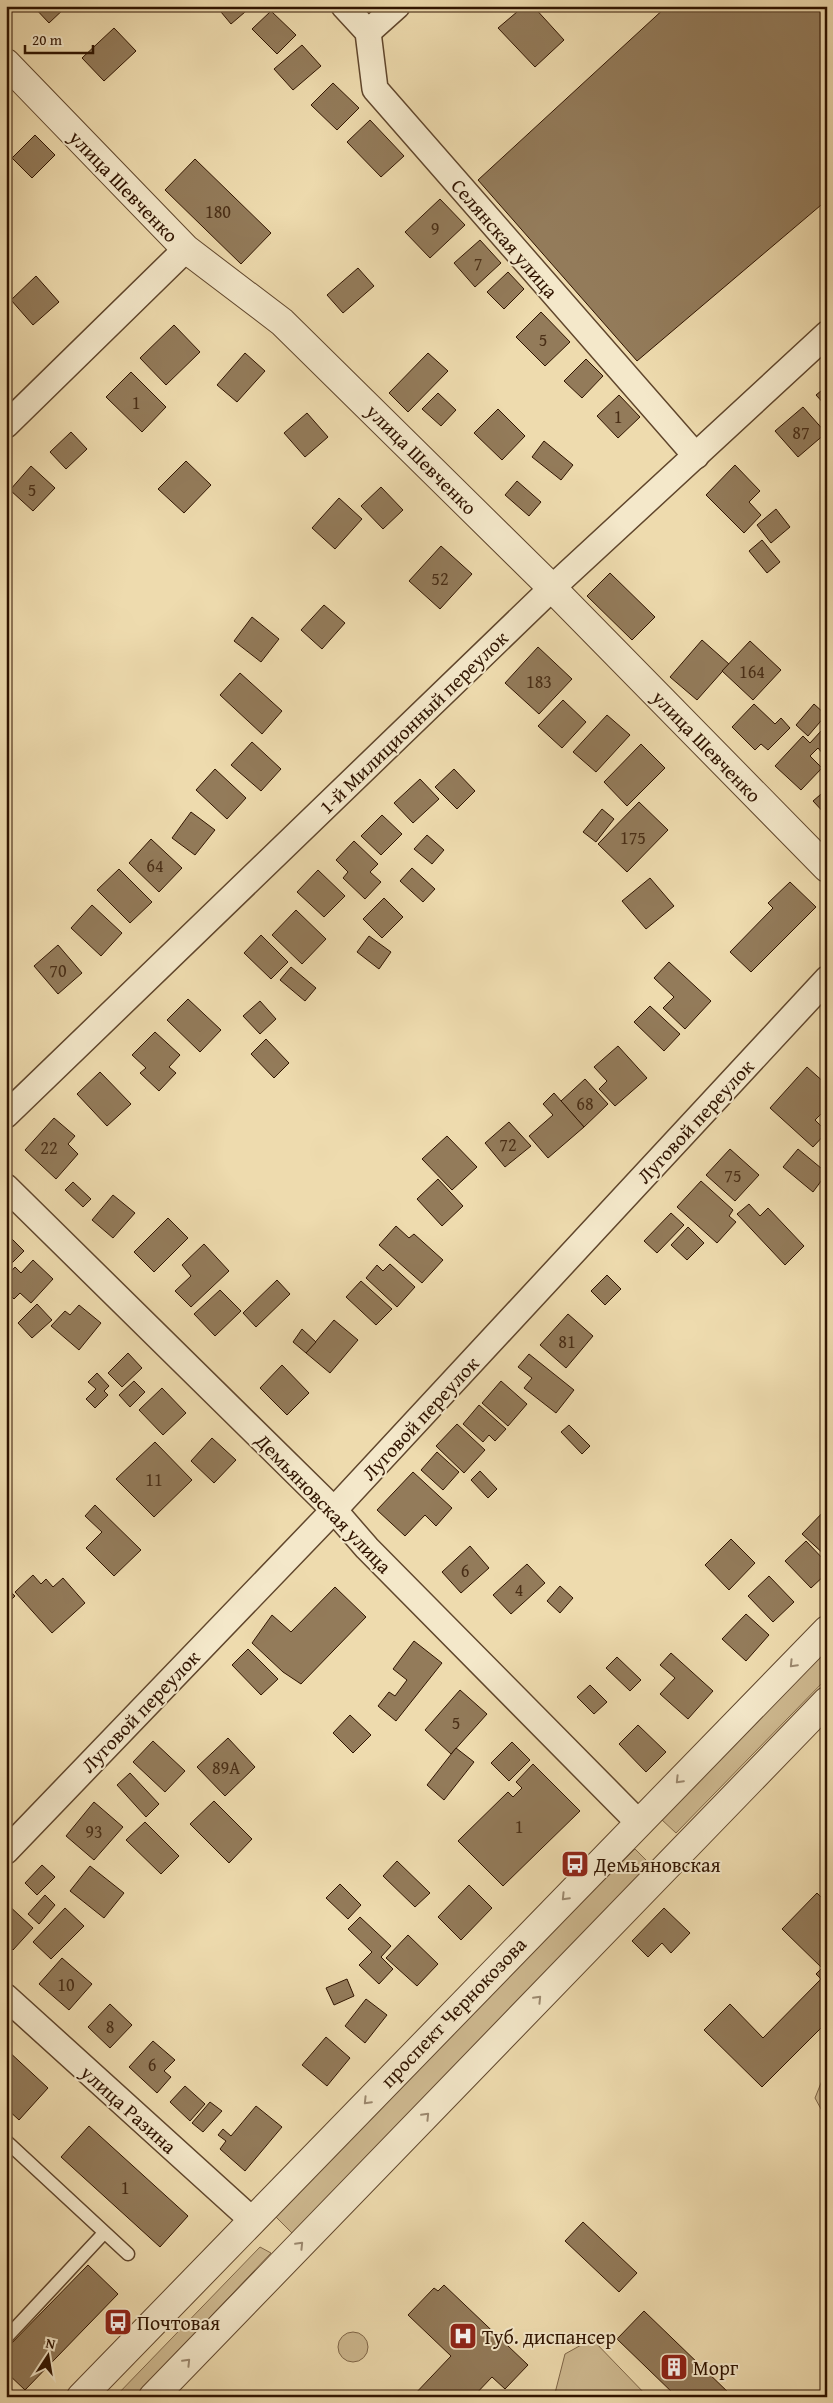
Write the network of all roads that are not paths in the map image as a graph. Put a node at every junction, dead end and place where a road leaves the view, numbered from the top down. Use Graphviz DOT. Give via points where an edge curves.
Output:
graph roads {
  1 [pos="344,6"];
  2 [pos="397,6"];
  3 [pos="368,32"];
  4 [pos="6,63"];
  5 [pos="186,249"];
  6 [pos="827,334"];
  7 [pos="6,425"];
  8 [pos="696,456"];
  9 [pos="552,588"];
  10 [pos="827,868"];
  11 [pos="827,979"];
  12 [pos="6,1115"];
  13 [pos="6,1187"];
  14 [pos="334,1510"];
  15 [pos="827,1630"];
  16 [pos="827,1701"];
  17 [pos="638,1822"];
  18 [pos="6,1851"];
  19 [pos="6,1997"];
  20 [pos="6,2141"];
  21 [pos="252,2220"];
  22 [pos="104,2233"];
  23 [pos="128,2254"];
  24 [pos="6,2338"];
  25 [pos="81,2397"];
  26 [pos="153,2397"];
  1 -- 3 [label="street"];
  2 -- 3 [label="street"];
  3 -- 8 [label="street, Селянская улица" via="375,89"];
  4 -- 5 [label="street, улица Шевченко"];
  5 -- 7 [label="street"];
  5 -- 9 [label="street, улица Шевченко" via="282,322"];
  6 -- 8 [label="street, 1-й Милиционный переулок"];
  8 -- 9 [label="street, 1-й Милиционный переулок"];
  9 -- 10 [label="street, улица Шевченко"];
  9 -- 12 [label="street, 1-й Милиционный переулок"];
  11 -- 14 [label="street, Луговой переулок"];
  13 -- 14 [label="street, Демьяновская улица"];
  14 -- 17 [label="street, Демьяновская улица" via="374,1556"];
  14 -- 18 [label="street, Луговой переулок"];
  15 -- 17 [label="street, проспект Чернокозова, one-way"];
  26 -- 16 [label="street, one-way"];
  17 -- 21 [label="street, проспект Чернокозова, one-way"];
  19 -- 21 [label="street, улица Разина"];
  20 -- 22 [label="lane"];
  21 -- 25 [label="street, проспект Чернокозова"];
  22 -- 23 [label="lane"];
  22 -- 24 [label="lane"];
}
